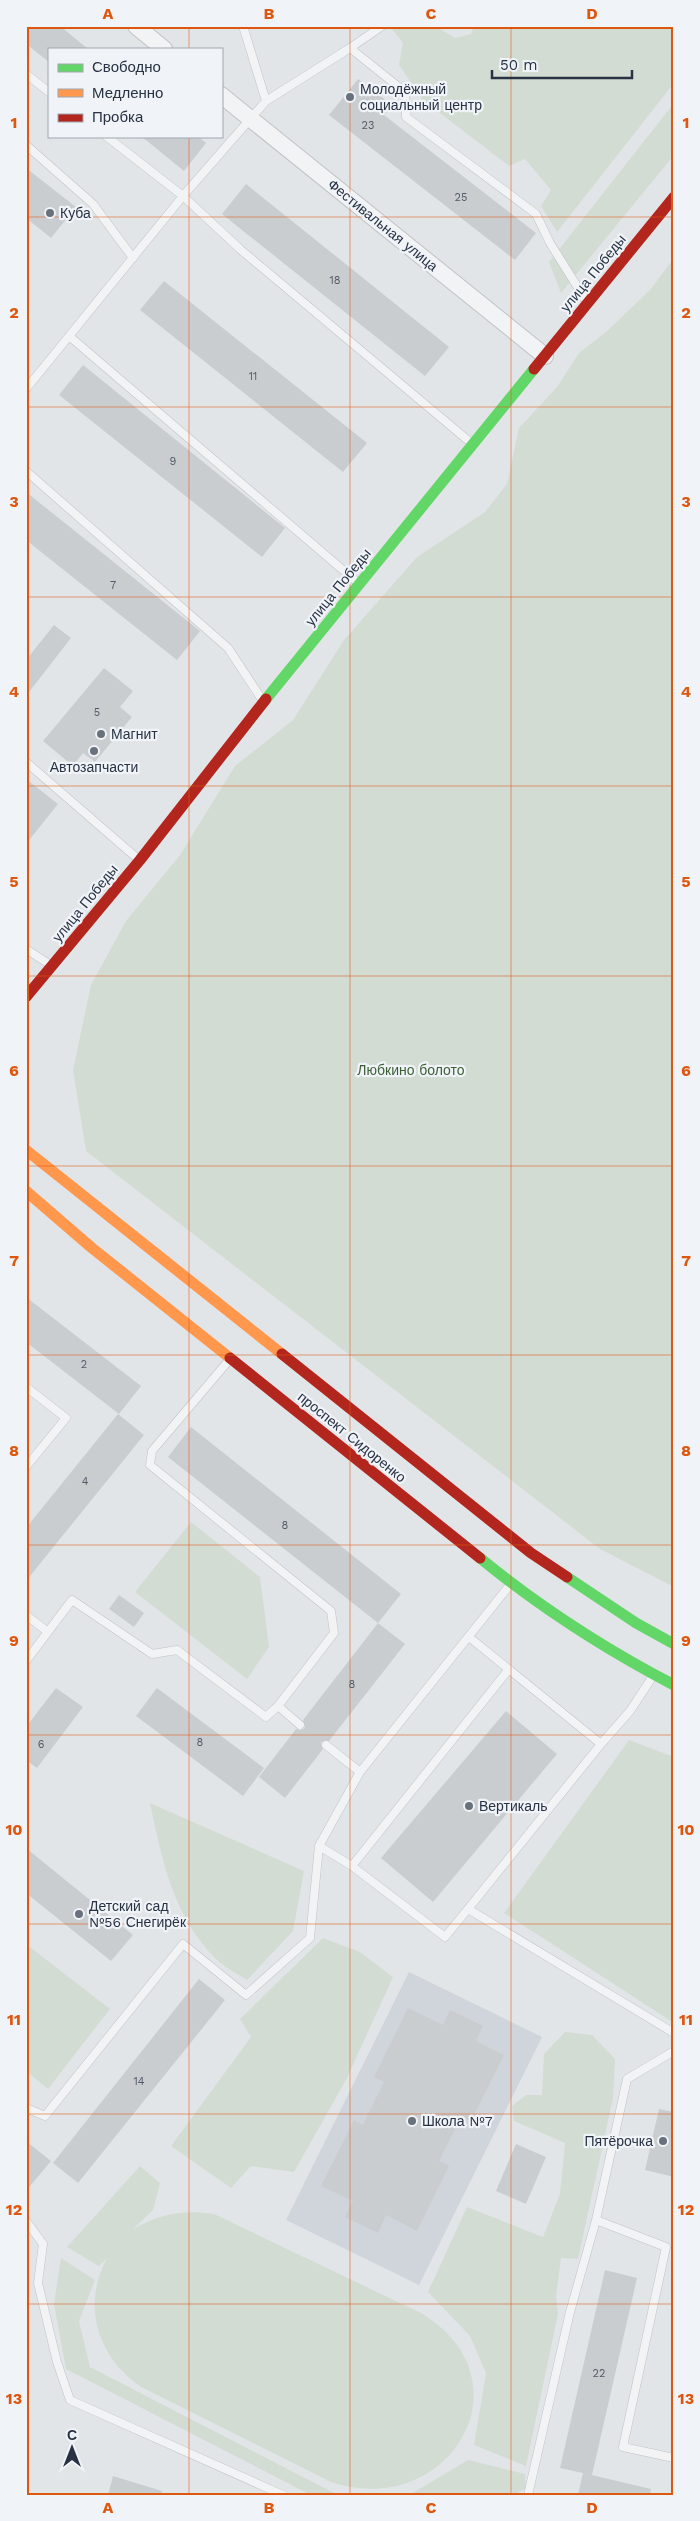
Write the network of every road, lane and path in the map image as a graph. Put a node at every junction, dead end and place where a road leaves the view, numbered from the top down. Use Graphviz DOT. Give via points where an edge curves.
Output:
graph roads {
  1 [pos="136,26"];
  2 [pos="243,26"];
  3 [pos="382,26"];
  4 [pos="163,48"];
  5 [pos="350,48"];
  6 [pos="26,74"];
  7 [pos="48,91"];
  8 [pos="222,96"];
  9 [pos="266,101"];
  10 [pos="252,119"];
  11 [pos="109,138"];
  12 [pos="26,145"];
  13 [pos="183,196"];
  14 [pos="674,197"];
  15 [pos="132,258"];
  16 [pos="588,304"];
  17 [pos="69,336"];
  18 [pos="545,356"];
  19 [pos="26,389"];
  20 [pos="473,445"];
  21 [pos="26,471"];
  22 [pos="360,584"];
  23 [pos="264,702"];
  24 [pos="26,762"];
  25 [pos="140,860"];
  26 [pos="26,948"];
  27 [pos="52,966"];
  28 [pos="26,997"];
  29 [pos="26,1150"];
  30 [pos="26,1191"];
  31 [pos="230,1359"];
  32 [pos="26,1387"];
  33 [pos="26,1467"];
  34 [pos="511,1583"];
  35 [pos="26,1615"];
  36 [pos="48,1632"];
  37 [pos="469,1637"];
  38 [pos="674,1644"];
  39 [pos="26,1661"];
  40 [pos="509,1670"];
  41 [pos="654,1675"];
  42 [pos="674,1685"];
  43 [pos="278,1706"];
  44 [pos="300,1724"];
  45 [pos="601,1744"];
  46 [pos="326,1745"];
  47 [pos="360,1772"];
  48 [pos="319,1846"];
  49 [pos="352,1866"];
  50 [pos="468,1909"];
  51 [pos="674,2033"];
  52 [pos="674,2051"];
  53 [pos="26,2108"];
  54 [pos="596,2220"];
  55 [pos="26,2221"];
  56 [pos="674,2458"];
  57 [pos="283,2495"];
  58 [pos="528,2495"];
  1 -- 4 [label="street"];
  2 -- 9 [label="lane"];
  3 -- 5 [label="lane"];
  5 -- 9 [label="lane"];
  5 -- 16 [label="lane" via="405,92 406,117 536,214"];
  6 -- 7 [label="lane"];
  8 -- 10 [label="street, Фестивальная улица"];
  9 -- 10 [label="lane"];
  10 -- 13 [label="lane"];
  10 -- 18 [label="street, Фестивальная улица"];
  11 -- 13 [label="lane"];
  12 -- 15 [label="lane" via="93,204"];
  13 -- 15 [label="lane"];
  13 -- 20 [label="lane" via="241,250"];
  14 -- 16 [label="main road, улица Победы"];
  15 -- 17 [label="lane"];
  16 -- 18 [label="main road, улица Победы"];
  17 -- 19 [label="lane"];
  17 -- 22 [label="lane"];
  18 -- 20 [label="main road, улица Победы"];
  20 -- 22 [label="main road, улица Победы"];
  21 -- 23 [label="lane" via="228,648"];
  22 -- 23 [label="main road, улица Победы"];
  23 -- 25 [label="main road, улица Победы"];
  24 -- 25 [label="lane"];
  25 -- 27 [label="main road, улица Победы"];
  26 -- 27 [label="lane"];
  27 -- 28 [label="main road, улица Победы"];
  29 -- 38 [label="main road, проспект Сидоренко" via="531,1553 636,1623"];
  30 -- 31 [label="main road, проспект Сидоренко"];
  31 -- 34 [label="main road, проспект Сидоренко"];
  31 -- 43 [label="lane" via="152,1451 150,1465 331,1611 334,1633"];
  32 -- 33 [label="lane" via="66,1418"];
  34 -- 37 [label="lane"];
  34 -- 41 [label="main road, проспект Сидоренко" via="566,1622"];
  35 -- 36 [label="lane"];
  36 -- 39 [label="lane"];
  36 -- 43 [label="lane" via="72,1600 152,1654 177,1650 266,1717"];
  37 -- 40 [label="lane"];
  37 -- 47 [label="lane"];
  40 -- 45 [label="lane"];
  40 -- 49 [label="lane"];
  41 -- 42 [label="main road, проспект Сидоренко"];
  41 -- 45 [label="lane" via="630,1711"];
  43 -- 44 [label="lane"];
  45 -- 50 [label="lane"];
  46 -- 47 [label="lane"];
  47 -- 48 [label="lane"];
  48 -- 49 [label="lane"];
  48 -- 53 [label="lane" via="310,1938 261,1982 246,1995 183,1944 45,2116"];
  49 -- 50 [label="lane" via="445,1937"];
  50 -- 51 [label="lane"];
  52 -- 54 [label="lane" via="627,2078"];
  54 -- 56 [label="lane" via="666,2246 623,2446"];
  54 -- 58 [label="lane" via="570,2312"];
  55 -- 57 [label="lane" via="43,2244 38,2283 57,2362 70,2400"];
}
